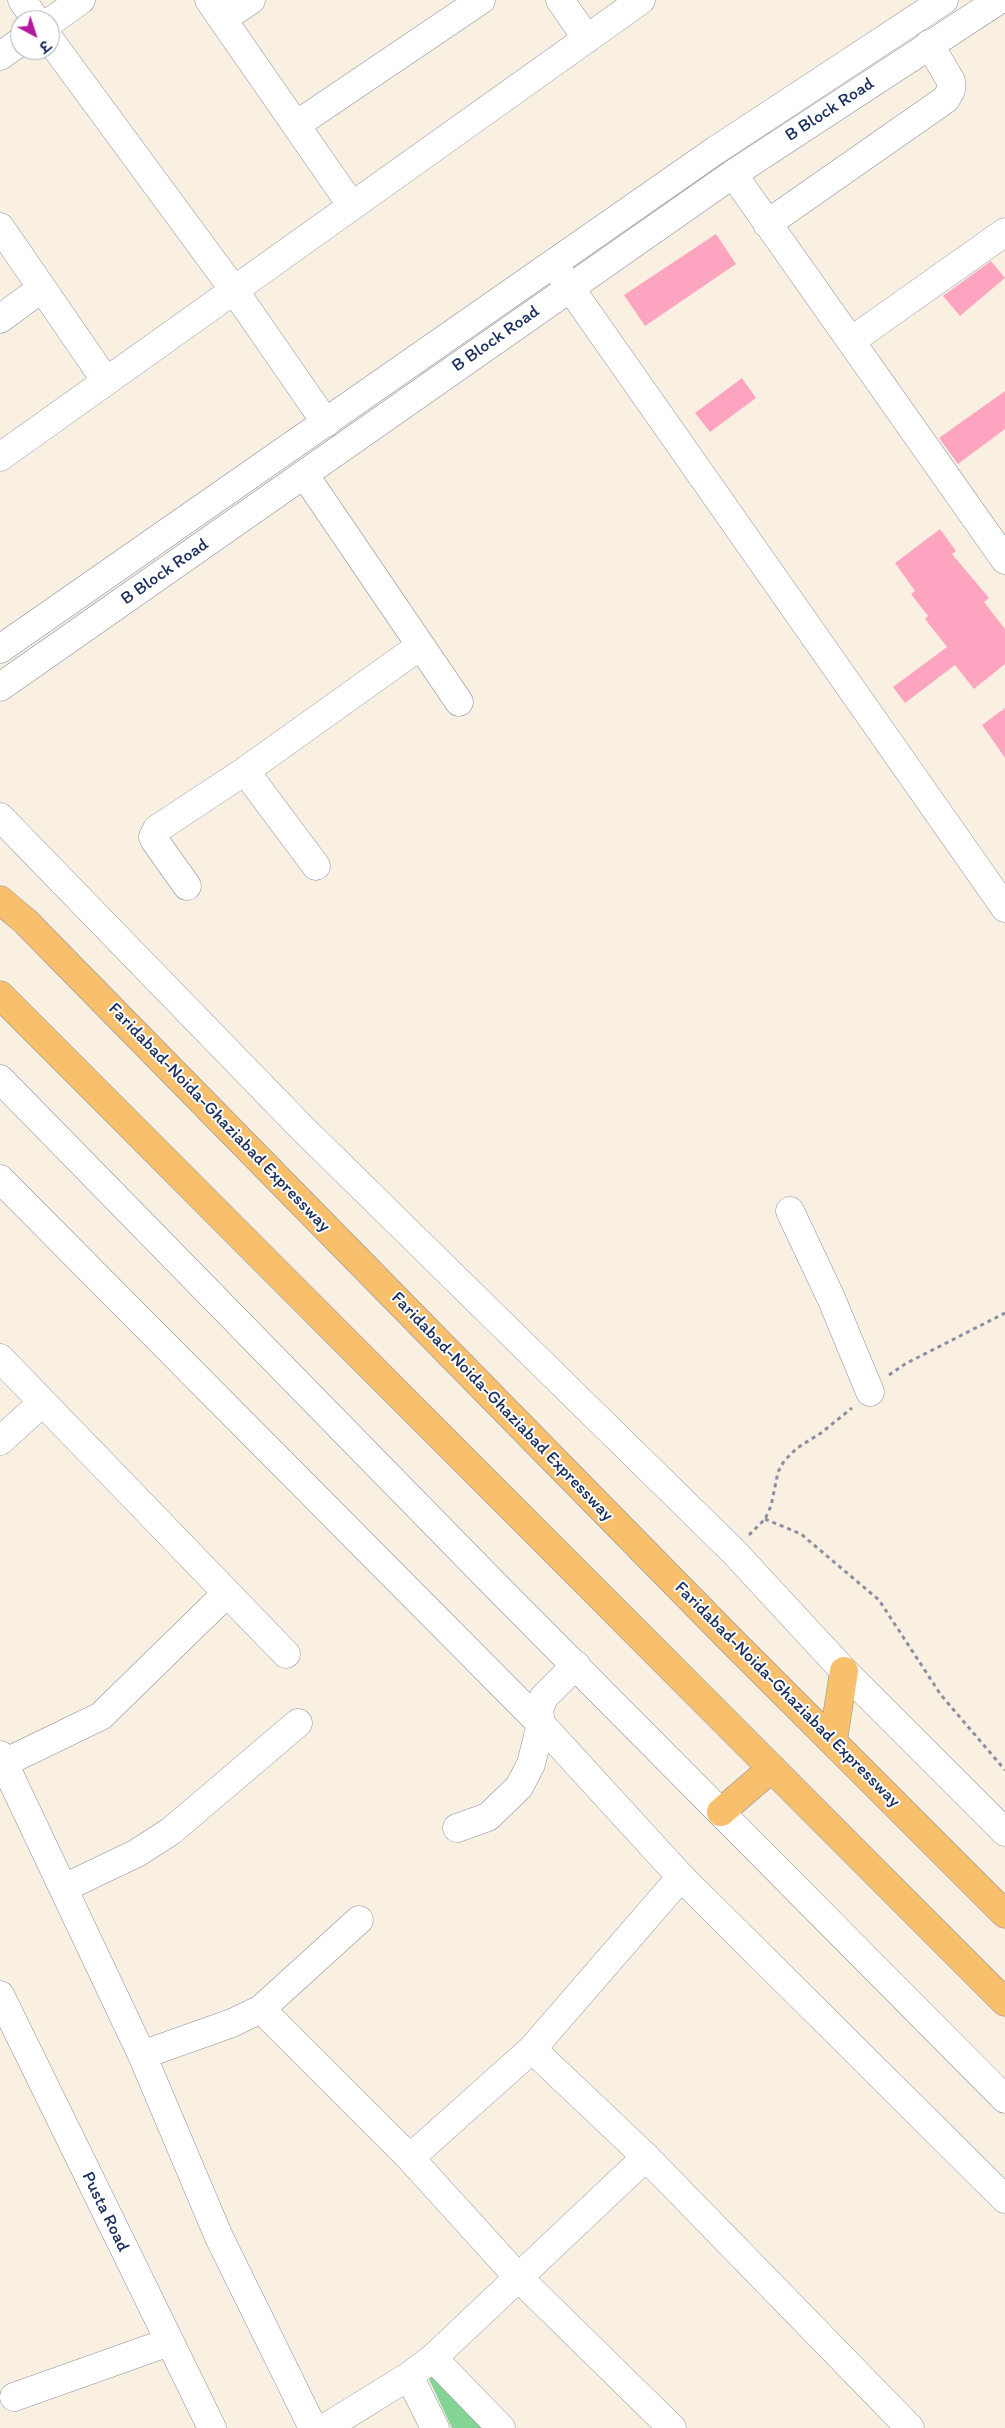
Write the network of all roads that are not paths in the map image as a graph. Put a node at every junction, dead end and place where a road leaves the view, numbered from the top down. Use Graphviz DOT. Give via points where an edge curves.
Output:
graph roads {
  1 [pos="81,0"];
  2 [pos="251,0"];
  3 [pos="481,0"];
  4 [pos="560,0"];
  5 [pos="641,0"];
  6 [pos="936,2"];
  7 [pos="992,2"];
  8 [pos="216,10"];
  9 [pos="60,15"];
  10 [pos="939,38"];
  11 [pos="587,39"];
  12 [pos="60,54"];
  13 [pos="296,125"];
  14 [pos="733,174"];
  15 [pos="352,206"];
  16 [pos="767,224"];
  17 [pos="0,227"];
  18 [pos="1005,232"];
  19 [pos="554,265"];
  20 [pos="42,288"];
  21 [pos="570,288"];
  22 [pos="234,290"];
  23 [pos="0,319"];
  24 [pos="851,341"];
  25 [pos="106,381"];
  26 [pos="326,423"];
  27 [pos="0,456"];
  28 [pos="304,474"];
  29 [pos="1005,560"];
  30 [pos="420,646"];
  31 [pos="0,649"];
  32 [pos="0,687"];
  33 [pos="459,702"];
  34 [pos="245,771"];
  35 [pos="0,817"];
  36 [pos="316,866"];
  37 [pos="187,886"];
  38 [pos="1000,892"];
  39 [pos="0,900"];
  40 [pos="0,995"];
  41 [pos="0,1078"];
  42 [pos="0,1179"];
  43 [pos="790,1211"];
  44 [pos="0,1358"];
  45 [pos="870,1392"];
  46 [pos="42,1403"];
  47 [pos="0,1441"];
  48 [pos="227,1593"];
  49 [pos="286,1654"];
  50 [pos="576,1665"];
  51 [pos="844,1671"];
  52 [pos="298,1723"];
  53 [pos="541,1724"];
  54 [pos="833,1741"];
  55 [pos="2,1759"];
  56 [pos="772,1768"];
  57 [pos="721,1812"];
  58 [pos="457,1828"];
  59 [pos="1005,1832"];
  60 [pos="681,1877"];
  61 [pos="64,1888"];
  62 [pos="1005,1914"];
  63 [pos="359,1920"];
  64 [pos="0,1995"];
  65 [pos="1005,2002"];
  66 [pos="261,2009"];
  67 [pos="532,2049"];
  68 [pos="142,2055"];
  69 [pos="1005,2099"];
  70 [pos="646,2157"];
  71 [pos="410,2158"];
  72 [pos="1005,2199"];
  73 [pos="518,2276"];
  74 [pos="169,2342"];
  75 [pos="433,2358"];
  76 [pos="409,2376"];
  77 [pos="14,2397"];
  78 [pos="212,2428"];
  79 [pos="313,2428"];
  80 [pos="325,2428"];
  81 [pos="435,2428"];
  82 [pos="501,2428"];
  83 [pos="672,2428"];
  84 [pos="910,2428"];
  1 -- 9 [label="street"];
  2 -- 8 [label="street"];
  3 -- 13 [label="street"];
  4 -- 11 [label="street"];
  5 -- 11 [label="street"];
  6 -- 10 [label="street"];
  6 -- 19 [label="street, B Block Road" via="716,150"];
  7 -- 10 [label="street, B Block Road"];
  8 -- 13 [label="street"];
  10 -- 14 [label="street, B Block Road"];
  10 -- 16 [label="street" via="951,81 946,99"];
  11 -- 15 [label="street"];
  12 -- 22 [label="street"];
  13 -- 15 [label="street"];
  14 -- 16 [label="street"];
  14 -- 21 [label="street, B Block Road"];
  15 -- 22 [label="street"];
  16 -- 24 [label="street"];
  17 -- 20 [label="street"];
  18 -- 24 [label="street"];
  19 -- 21 [label="street"];
  19 -- 26 [label="street, B Block Road"];
  20 -- 23 [label="street"];
  20 -- 25 [label="street"];
  21 -- 28 [label="street, B Block Road"];
  21 -- 38 [label="street"];
  22 -- 25 [label="street"];
  22 -- 26 [label="street"];
  24 -- 29 [label="street"];
  25 -- 27 [label="street"];
  26 -- 31 [label="street, B Block Road"];
  28 -- 30 [label="street"];
  28 -- 32 [label="street, B Block Road"];
  30 -- 33 [label="street"];
  30 -- 34 [label="street"];
  34 -- 36 [label="street"];
  34 -- 37 [label="street" via="154,833 155,841"];
  35 -- 51 [label="street" via="302,1128 734,1552"];
  39 -- 54 [label="main road, Faridabad-Noida-Ghaziabad Expressway" via="25,921"];
  40 -- 56 [label="main road"];
  41 -- 50 [label="street"];
  42 -- 53 [label="street"];
  43 -- 45 [label="street"];
  44 -- 46 [label="street"];
  46 -- 47 [label="street"];
  46 -- 48 [label="street"];
  48 -- 49 [label="street"];
  48 -- 55 [label="street" via="101,1716"];
  50 -- 53 [label="street" via="544,1697 539,1710"];
  50 -- 57 [label="street"];
  51 -- 54 [label="main road"];
  51 -- 59 [label="street"];
  52 -- 61 [label="street" via="171,1832 137,1853"];
  53 -- 58 [label="street" via="531,1764 519,1787 488,1817"];
  53 -- 60 [label="street"];
  54 -- 62 [label="main road, Faridabad-Noida-Ghaziabad Expressway"];
  55 -- 61 [label="street"];
  56 -- 57 [label="main road"];
  56 -- 65 [label="main road"];
  57 -- 69 [label="street"];
  60 -- 67 [label="street"];
  60 -- 72 [label="street"];
  61 -- 68 [label="street"];
  63 -- 66 [label="street"];
  64 -- 74 [label="street, Pusta Road"];
  66 -- 68 [label="street" via="232,2023"];
  66 -- 71 [label="street"];
  67 -- 70 [label="street"];
  67 -- 71 [label="street"];
  68 -- 79 [label="street" via="219,2237"];
  70 -- 73 [label="street"];
  70 -- 84 [label="street"];
  71 -- 73 [label="street"];
  73 -- 75 [label="street"];
  73 -- 83 [label="street"];
  74 -- 77 [label="street"];
  74 -- 78 [label="street, Pusta Road"];
  75 -- 76 [label="street"];
  75 -- 82 [label="street"];
  76 -- 80 [label="street"];
  76 -- 81 [label="street"];
}
